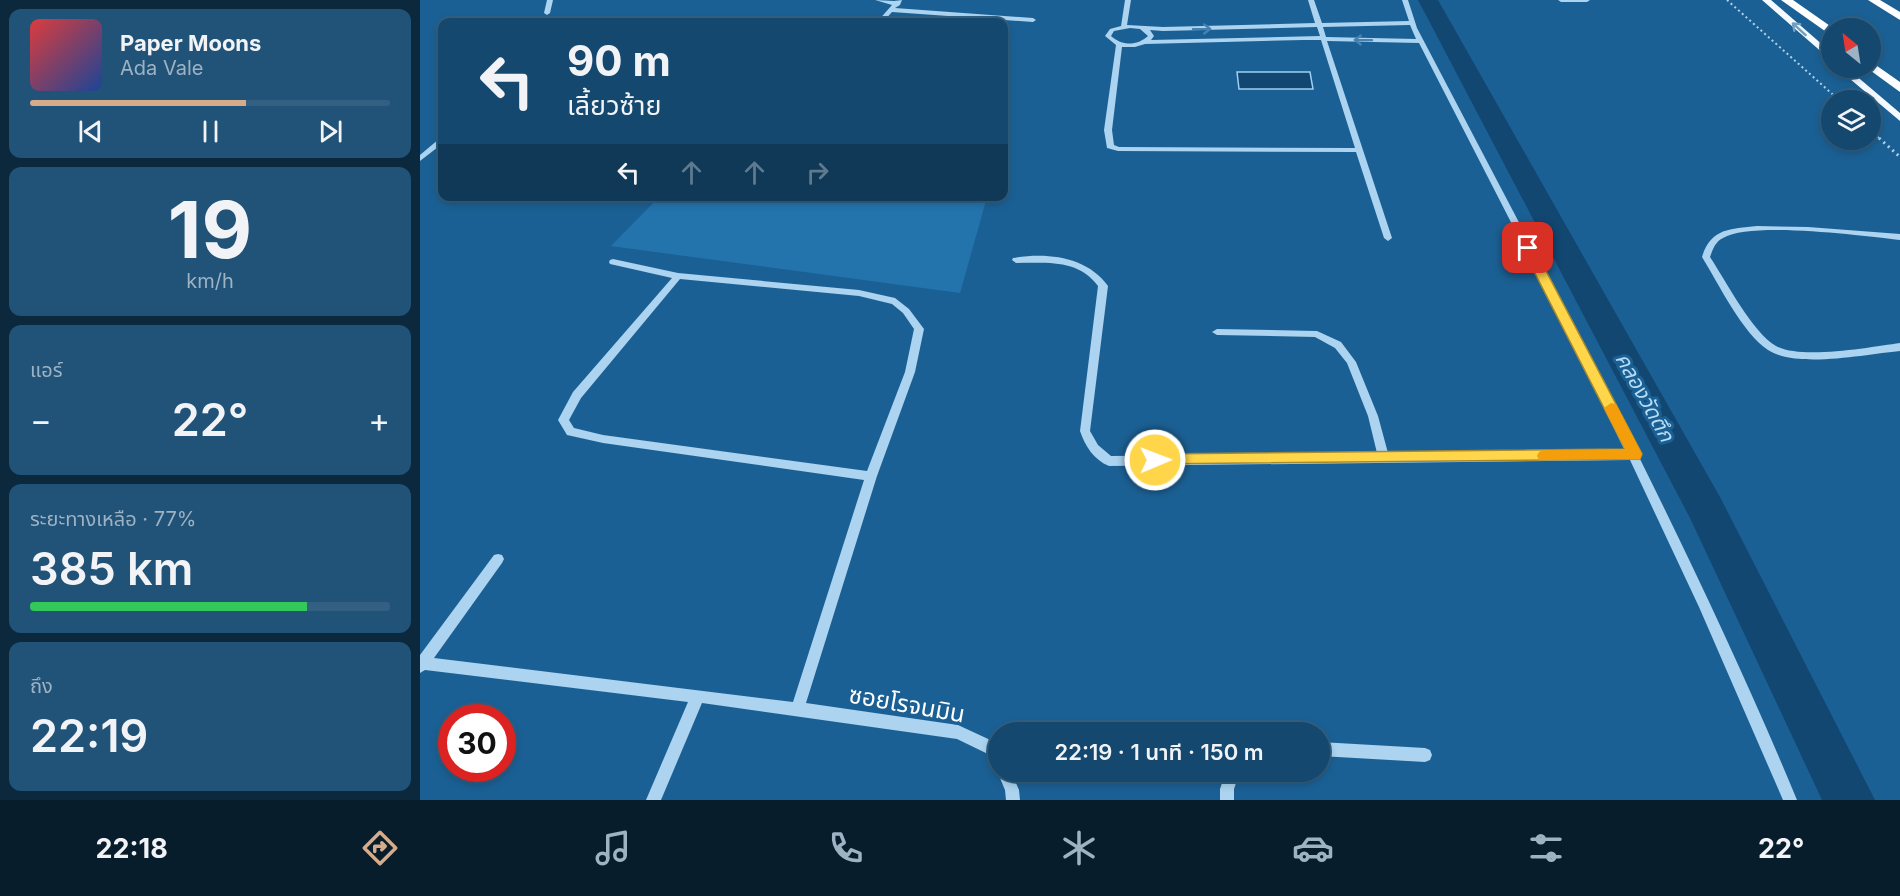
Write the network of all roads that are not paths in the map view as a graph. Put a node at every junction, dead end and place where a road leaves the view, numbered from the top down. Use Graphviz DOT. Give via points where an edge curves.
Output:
graph roads {
  1 [pos="550,0"];
  2 [pos="878,0"];
  3 [pos="1128,0"];
  4 [pos="1311,0"];
  5 [pos="1405,0"];
  6 [pos="1561,0"];
  7 [pos="1587,0"];
  8 [pos="1766,0"];
  9 [pos="1786,0"];
  10 [pos="1873,0"];
  11 [pos="897,5"];
  12 [pos="547,13"];
  13 [pos="1900,17"];
  14 [pos="884,18"];
  15 [pos="1033,20"];
  16 [pos="1412,23"];
  17 [pos="1821,25"];
  18 [pos="1124,26"];
  19 [pos="1319,26"];
  20 [pos="1143,28"];
  21 [pos="1323,39"];
  22 [pos="1421,41"];
  23 [pos="1145,42"];
  24 [pos="1119,45"];
  25 [pos="1821,48"];
  26 [pos="1881,73"];
  27 [pos="1854,78"];
  28 [pos="1900,88"];
  29 [pos="1900,118"];
  30 [pos="438,144"];
  31 [pos="1359,150"];
  32 [pos="420,159"];
  33 [pos="1900,237"];
  34 [pos="1388,238"];
  35 [pos="1016,260"];
  36 [pos="613,262"];
  37 [pos="678,276"];
  38 [pos="1217,332"];
  39 [pos="1900,347"];
  40 [pos="1635,454"];
  41 [pos="1384,458"];
  42 [pos="871,476"];
  43 [pos="498,559"];
  44 [pos="421,664"];
  45 [pos="698,696"];
  46 [pos="798,708"];
  47 [pos="988,746"];
  48 [pos="1330,750"];
  49 [pos="1425,755"];
  50 [pos="1009,782"];
  51 [pos="1229,782"];
  52 [pos="653,800"];
  53 [pos="1012,800"];
  54 [pos="1227,800"];
  55 [pos="1790,800"];
  1 -- 12 [label="street"];
  2 -- 11 [label="street"];
  3 -- 18 [label="street"];
  4 -- 19 [label="street"];
  5 -- 16 [label="street"];
  6 -- 7 [label="street"];
  25 -- 8 [label="main road, one-way"];
  9 -- 17 [label="highway"];
  10 -- 13 [label="highway"];
  11 -- 14 [label="street"];
  11 -- 15 [label="street"];
  16 -- 19 [label="street"];
  16 -- 22 [label="street"];
  18 -- 20 [label="street"];
  18 -- 24 [label="street" via="1108,36"];
  20 -- 19 [label="street, one-way"];
  19 -- 21 [label="street"];
  20 -- 23 [label="street" via="1151,36"];
  22 -- 21 [label="street, one-way"];
  21 -- 23 [label="street"];
  21 -- 31 [label="street"];
  22 -- 40 [label="street"];
  23 -- 24 [label="street"];
  24 -- 31 [label="street" via="1108,130 1110,146"];
  26 -- 28 [label="highway"];
  27 -- 29 [label="main road"];
  30 -- 32 [label="street"];
  31 -- 34 [label="street"];
  33 -- 39 [label="street" via="1753,228 1721,235 1709,245 1706,256 1756,333 1772,348 1800,356"];
  35 -- 41 [label="street" via="1056,260 1083,266 1097,275 1103,286 1085,431 1096,451 1109,461"];
  36 -- 37 [label="street"];
  37 -- 42 [label="street" via="859,293 895,301 906,311 919,328 910,372"];
  37 -- 42 [label="street" via="577,395 563,420 571,432"];
  38 -- 41 [label="street" via="1317,334 1338,345 1351,362"];
  40 -- 41 [label="street"];
  40 -- 55 [label="street" via="1741,682"];
  42 -- 46 [label="street"];
  43 -- 44 [label="street"];
  44 -- 45 [label="street, ซอยโรจนมิน"];
  45 -- 46 [label="street, ซอยโรจนมิน"];
  45 -- 52 [label="street"];
  46 -- 47 [label="street, ซอยโรจนมิน" via="958,732"];
  48 -- 49 [label="street"];
  50 -- 53 [label="street"];
  51 -- 54 [label="street"];
}
